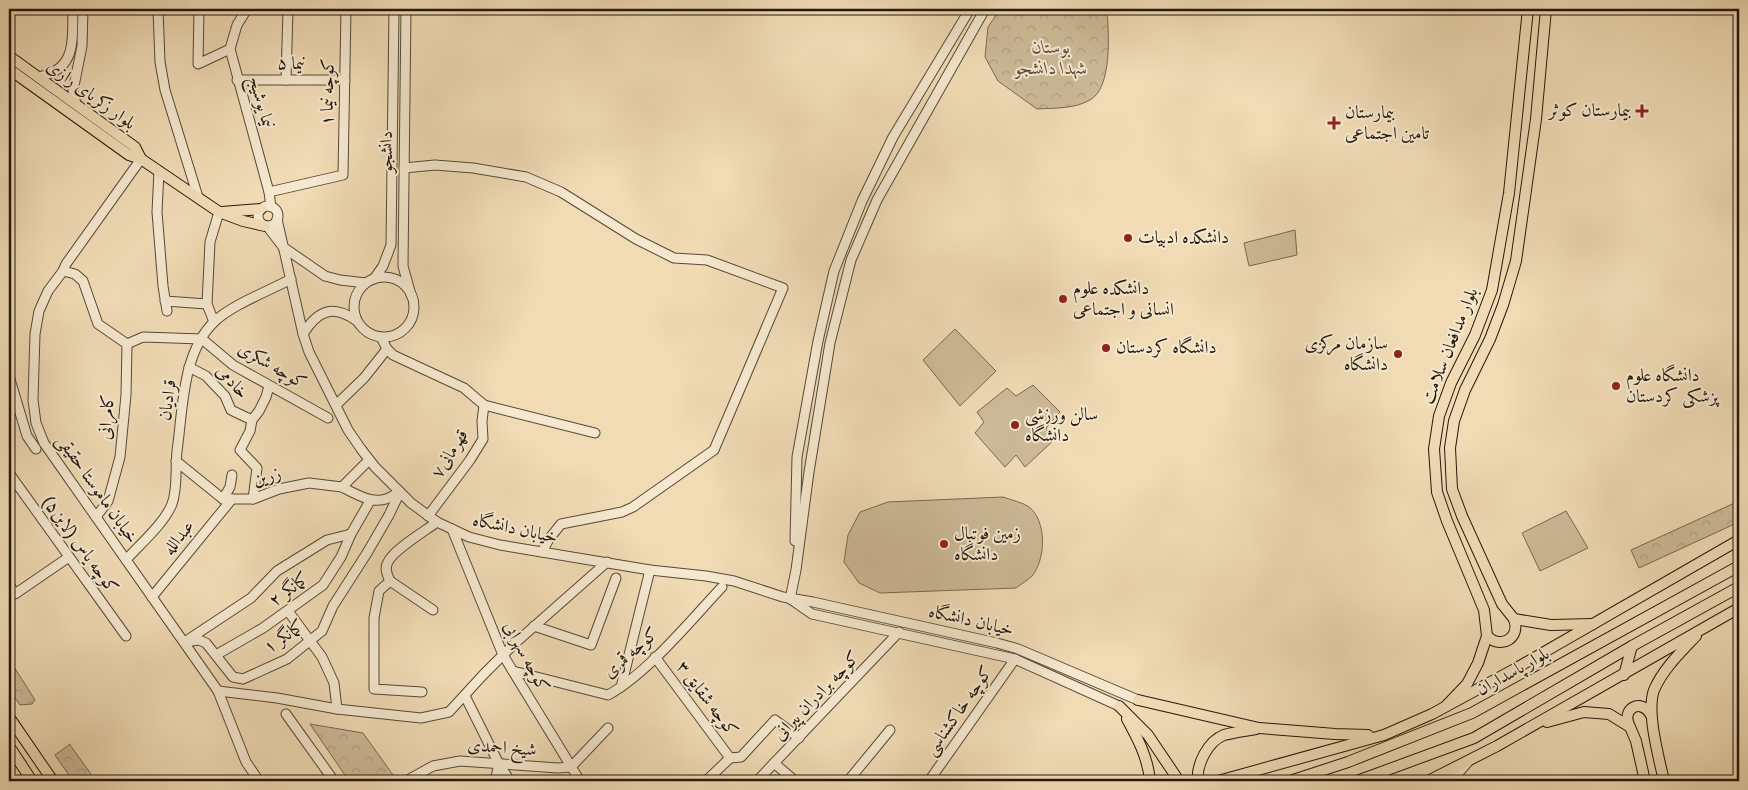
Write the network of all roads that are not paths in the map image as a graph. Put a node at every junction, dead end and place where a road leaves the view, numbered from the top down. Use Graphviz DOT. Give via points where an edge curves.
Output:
graph roads {
  1 [pos="73,9"];
  2 [pos="83,9"];
  3 [pos="158,9"];
  4 [pos="199,9"];
  5 [pos="247,9"];
  6 [pos="288,9"];
  7 [pos="346,9"];
  8 [pos="394,9"];
  9 [pos="406,9"];
  10 [pos="970,9"];
  11 [pos="985,9"];
  12 [pos="1528,9"];
  13 [pos="1546,9"];
  14 [pos="72,46"];
  15 [pos="82,46"];
  16 [pos="230,49"];
  17 [pos="9,56"];
  18 [pos="9,69"];
  19 [pos="38,77"];
  20 [pos="237,80"];
  21 [pos="286,80"];
  22 [pos="345,80"];
  23 [pos="76,104"];
  24 [pos="141,159"];
  25 [pos="404,168"];
  26 [pos="159,171"];
  27 [pos="269,192"];
  28 [pos="198,197"];
  29 [pos="266,208"];
  30 [pos="219,212"];
  31 [pos="278,219"];
  32 [pos="266,226"];
  33 [pos="283,247"];
  34 [pos="63,271"];
  35 [pos="291,280"];
  36 [pos="370,281"];
  37 [pos="411,295"];
  38 [pos="165,301"];
  39 [pos="207,304"];
  40 [pos="167,311"];
  41 [pos="214,322"];
  42 [pos="358,322"];
  43 [pos="303,334"];
  44 [pos="381,337"];
  45 [pos="202,339"];
  46 [pos="818,341"];
  47 [pos="830,343"];
  48 [pos="127,344"];
  49 [pos="386,349"];
  50 [pos="189,367"];
  51 [pos="9,376"];
  52 [pos="269,386"];
  53 [pos="336,405"];
  54 [pos="484,405"];
  55 [pos="328,418"];
  56 [pos="252,420"];
  57 [pos="595,433"];
  58 [pos="36,449"];
  59 [pos="370,460"];
  60 [pos="176,461"];
  61 [pos="9,473"];
  62 [pos="232,475"];
  63 [pos="342,487"];
  64 [pos="400,492"];
  65 [pos="227,499"];
  66 [pos="253,499"];
  67 [pos="370,500"];
  68 [pos="428,516"];
  69 [pos="96,517"];
  70 [pos="437,522"];
  71 [pos="452,530"];
  72 [pos="351,534"];
  73 [pos="1739,540"];
  74 [pos="542,552"];
  75 [pos="69,557"];
  76 [pos="126,560"];
  77 [pos="607,562"];
  78 [pos="1739,566"];
  79 [pos="650,570"];
  80 [pos="796,570"];
  81 [pos="616,578"];
  82 [pos="390,581"];
  83 [pos="9,584"];
  84 [pos="722,587"];
  85 [pos="1739,587"];
  86 [pos="152,597"];
  87 [pos="790,599"];
  88 [pos="1739,608"];
  89 [pos="433,610"];
  90 [pos="288,611"];
  91 [pos="1739,614"];
  92 [pos="1514,619"];
  93 [pos="1716,620"];
  94 [pos="1593,624"];
  95 [pos="1706,625"];
  96 [pos="534,626"];
  97 [pos="900,632"];
  98 [pos="126,636"];
  99 [pos="1487,636"];
  100 [pos="310,640"];
  101 [pos="184,642"];
  102 [pos="1632,646"];
  103 [pos="216,655"];
  104 [pos="503,655"];
  105 [pos="655,657"];
  106 [pos="1015,659"];
  107 [pos="513,670"];
  108 [pos="1624,675"];
  109 [pos="621,688"];
  110 [pos="218,691"];
  111 [pos="422,692"];
  112 [pos="465,696"];
  113 [pos="1138,700"];
  114 [pos="1118,706"];
  115 [pos="1446,706"];
  116 [pos="337,709"];
  117 [pos="286,714"];
  118 [pos="1652,715"];
  119 [pos="9,717"];
  120 [pos="1531,726"];
  121 [pos="1630,727"];
  122 [pos="608,728"];
  123 [pos="1259,728"];
  124 [pos="890,730"];
  125 [pos="1384,735"];
  126 [pos="1418,735"];
  127 [pos="799,738"];
  128 [pos="11,753"];
  129 [pos="730,758"];
  130 [pos="1472,758"];
  131 [pos="774,763"];
  132 [pos="499,764"];
  133 [pos="571,767"];
  134 [pos="1739,779"];
  135 [pos="32,781"];
  136 [pos="54,781"];
  137 [pos="259,781"];
  138 [pos="334,781"];
  139 [pos="406,781"];
  140 [pos="495,781"];
  141 [pos="510,781"];
  142 [pos="580,781"];
  143 [pos="706,781"];
  144 [pos="757,781"];
  145 [pos="796,781"];
  146 [pos="848,781"];
  147 [pos="929,781"];
  148 [pos="1150,781"];
  149 [pos="1179,781"];
  150 [pos="1198,781"];
  151 [pos="1218,781"];
  152 [pos="1290,781"];
  153 [pos="1357,781"];
  154 [pos="1428,781"];
  155 [pos="1451,781"];
  156 [pos="1644,781"];
  157 [pos="1664,781"];
  158 [pos="1734,781"];
  1 -- 14 [label="street"];
  2 -- 15 [label="street"];
  3 -- 28 [label="street" via="160,62 165,90"];
  4 -- 16 [label="street" via="198,64"];
  5 -- 16 [label="street, نیما یوشیج" via="237,25"];
  6 -- 21 [label="street"];
  7 -- 22 [label="street, کوچه نیما ۱"];
  8 -- 36 [label="street, دانشجو" via="391,245 383,266"];
  9 -- 25 [label="street, دانشجو"];
  10 -- 46 [label="street" via="893,136 862,201 834,271"];
  11 -- 47 [label="street" via="877,200 851,260"];
  12 -- 99 [label="main road, بلوار مدافعان سلامت" via="1509,193 1492,290 1475,335 1451,383 1439,416 1434,449 1437,492 1484,610"];
  13 -- 92 [label="main road, بلوار مدافعان سلامت" via="1536,119 1516,261 1490,339 1454,421 1450,448 1452,489 1462,516 1502,604"];
  14 -- 15 [label="street"];
  14 -- 19 [label="street" via="69,58 61,68"];
  15 -- 23 [label="street" via="73,91"];
  16 -- 20 [label="street, نیما یوشیج"];
  17 -- 19 [label="main road, بلوار زکریای رازی"];
  18 -- 24 [label="main road, بلوار زکریای رازی" via="129,155"];
  19 -- 23 [label="main road, بلوار زکریای رازی"];
  20 -- 21 [label="street, نیما ۵"];
  20 -- 27 [label="street, نیما یوشیج"];
  21 -- 22 [label="street, نیما ۵"];
  22 -- 27 [label="street, کوچه نیما ۱" via="344,175"];
  23 -- 24 [label="main road, بلوار زکریای رازی" via="135,147"];
  24 -- 26 [label="main road"];
  24 -- 34 [label="street, خیابان ماموستا حقیقی"];
  25 -- 37 [label="street, دانشجو" via="403,266"];
  25 -- 74 [label="street" via="435,165 526,177 561,192 636,239 674,258 707,260 783,288 714,450 628,510 561,524"];
  26 -- 28 [label="main road"];
  26 -- 38 [label="street" via="157,212"];
  27 -- 29 [label="street, نیما یوشیج"];
  28 -- 30 [label="main road"];
  29 -- 30 [label="main road"];
  29 -- 31 [label="street" via="275,209"];
  29 -- 32 [label="street" via="258,213 261,223"];
  30 -- 32 [label="main road"];
  30 -- 39 [label="street" via="210,242"];
  31 -- 32 [label="street" via="275,224"];
  31 -- 33 [label="street, خیابان دانشگاه"];
  32 -- 33 [label="street, خیابان دانشگاه"];
  33 -- 35 [label="street, خیابان دانشگاه"];
  33 -- 36 [label="street" via="325,276"];
  34 -- 48 [label="street" via="75,274 83,281 98,324"];
  34 -- 69 [label="street, خیابان ماموستا حقیقی" via="48,291 39,312 35,334 33,400 36,423 44,444"];
  35 -- 41 [label="street, قرادیان"];
  35 -- 43 [label="street, خیابان دانشگاه"];
  36 -- 37 [label="street" via="391,278 406,287"];
  36 -- 42 [label="street" via="356,296 354,305"];
  37 -- 44 [label="street" via="414,305 408,324 400,332"];
  38 -- 39 [label="street"];
  38 -- 40 [label="street"];
  39 -- 41 [label="street"];
  41 -- 45 [label="street, قرادیان"];
  42 -- 43 [label="street" via="345,312 331,311 319,314"];
  42 -- 44 [label="street" via="364,329"];
  43 -- 53 [label="street, خیابان دانشگاه"];
  44 -- 49 [label="street"];
  45 -- 48 [label="street" via="143,337"];
  45 -- 50 [label="street, قرادیان"];
  45 -- 52 [label="street, کوچه شکری" via="232,365"];
  46 -- 47 [label="street"];
  46 -- 80 [label="street" via="797,457"];
  47 -- 80 [label="street"];
  48 -- 69 [label="street, کامرانی" via="120,457 108,501"];
  49 -- 53 [label="street" via="364,378"];
  49 -- 54 [label="street" via="464,388"];
  50 -- 56 [label="street, خادمی" via="206,376 225,396 231,410"];
  50 -- 60 [label="street, قرادیان"];
  51 -- 58 [label="street" via="27,436"];
  52 -- 55 [label="street, کوچه شکری"];
  52 -- 56 [label="street"];
  53 -- 59 [label="street, خیابان دانشگاه" via="348,430"];
  54 -- 57 [label="street"];
  54 -- 68 [label="street, قهرمانی۷" via="483,439"];
  56 -- 66 [label="street" via="240,450 257,468"];
  59 -- 63 [label="street"];
  59 -- 64 [label="street, خیابان دانشگاه"];
  60 -- 65 [label="street"];
  60 -- 76 [label="street, قرادیان" via="175,491 167,514"];
  61 -- 75 [label="street, کوچه یاس (لاین۵)"];
  62 -- 65 [label="street, عبدالله"];
  63 -- 66 [label="street, زرین" via="309,483"];
  63 -- 67 [label="street, زرین"];
  64 -- 67 [label="street" via="389,500"];
  64 -- 68 [label="street, خیابان دانشگاه"];
  64 -- 100 [label="street, کمانگر ۱" via="333,606 322,631"];
  65 -- 66 [label="street, زرین"];
  65 -- 86 [label="street, عبدالله"];
  67 -- 72 [label="street, کمانگر ۲"];
  68 -- 70 [label="street, خیابان دانشگاه"];
  69 -- 76 [label="street, خیابان ماموستا حقیقی"];
  70 -- 71 [label="street, خیابان دانشگاه"];
  70 -- 82 [label="street" via="394,553 387,562 386,572"];
  71 -- 74 [label="street, خیابان دانشگاه" via="478,540"];
  71 -- 104 [label="street, کوچه سهرابی"];
  72 -- 90 [label="street, کمانگر ۲" via="323,585"];
  72 -- 101 [label="street" via="327,540 277,571 250,598"];
  73 -- 94 [label="main road"];
  74 -- 77 [label="street, خیابان دانشگاه"];
  75 -- 83 [label="street" via="16,594"];
  75 -- 98 [label="street, کوچه یاس (لاین۵)"];
  76 -- 86 [label="street, خیابان ماموستا حقیقی"];
  77 -- 79 [label="street, خیابان دانشگاه"];
  77 -- 96 [label="street"];
  78 -- 126 [label="main road, بلوار پاسداران" via="1472,714"];
  79 -- 87 [label="street, خیابان دانشگاه" via="734,581"];
  79 -- 109 [label="street"];
  80 -- 87 [label="street"];
  81 -- 96 [label="street" via="591,645"];
  82 -- 89 [label="street"];
  82 -- 111 [label="street" via="380,591 374,618 374,689"];
  84 -- 105 [label="street, کوچه قمری"];
  85 -- 102 [label="main road, بلوار پاسداران"];
  86 -- 101 [label="street, خیابان ماموستا حقیقی"];
  87 -- 97 [label="street, خیابان دانشگاه" via="812,614"];
  87 -- 113 [label="street, خیابان دانشگاه" via="1018,649"];
  88 -- 93 [label="main road"];
  90 -- 100 [label="street"];
  90 -- 103 [label="street, کمانگر ۲"];
  91 -- 93 [label="street"];
  92 -- 94 [label="main road" via="1551,624"];
  92 -- 99 [label="main road" via="1516,630 1506,642 1495,642"];
  93 -- 95 [label="main road"];
  94 -- 115 [label="main road"];
  95 -- 108 [label="main road"];
  95 -- 118 [label="main road" via="1670,665 1654,691"];
  96 -- 104 [label="street"];
  97 -- 106 [label="street, خیابان دانشگاه"];
  97 -- 127 [label="street, کوچه برادران پیرانی"];
  99 -- 115 [label="main road, بلوار مدافعان سلامت" via="1467,684"];
  100 -- 103 [label="street, کمانگر ۱" via="287,659 243,679 233,677"];
  100 -- 116 [label="street" via="334,683"];
  101 -- 103 [label="street, کمانگر ۱" via="199,640"];
  101 -- 110 [label="street, خیابان ماموستا حقیقی"];
  102 -- 108 [label="main road"];
  102 -- 153 [label="main road, بلوار پاسداران" via="1474,738"];
  104 -- 107 [label="street, کوچه سهرابی"];
  104 -- 112 [label="street"];
  105 -- 109 [label="street, کوچه قمری"];
  105 -- 129 [label="street, کوچه شقایق ۳"];
  106 -- 114 [label="street, خیابان دانشگاه"];
  106 -- 147 [label="street, کوچه خاکشناسی"];
  107 -- 109 [label="street, کوچه قمری" via="608,695"];
  107 -- 133 [label="street, کوچه سهرابی"];
  108 -- 120 [label="main road"];
  110 -- 116 [label="street"];
  110 -- 137 [label="street, خیابان ماموستا حقیقی" via="246,762"];
  112 -- 116 [label="street" via="449,712 421,718"];
  112 -- 132 [label="street"];
  113 -- 123 [label="main road"];
  114 -- 148 [label="main road" via="1140,742"];
  114 -- 149 [label="main road" via="1148,735"];
  115 -- 125 [label="main road"];
  117 -- 138 [label="street"];
  118 -- 121 [label="main road" via="1643,706 1630,709 1627,715"];
  118 -- 157 [label="main road"];
  119 -- 136 [label="main road"];
  120 -- 121 [label="main road" via="1584,712 1609,714"];
  120 -- 130 [label="main road"];
  121 -- 156 [label="main road"];
  122 -- 133 [label="street"];
  123 -- 125 [label="main road"];
  123 -- 150 [label="main road" via="1223,735 1215,740 1201,759"];
  124 -- 146 [label="street"];
  125 -- 126 [label="main road"];
  125 -- 151 [label="main road"];
  126 -- 152 [label="main road, بلوار پاسداران"];
  127 -- 129 [label="street" via="775,720 741,758"];
  127 -- 131 [label="street, کوچه برادران پیرانی"];
  128 -- 135 [label="main road"];
  129 -- 143 [label="street, کوچه شقایق ۳"];
  130 -- 154 [label="main road"];
  130 -- 155 [label="street"];
  131 -- 144 [label="street, کوچه برادران پیرانی"];
  131 -- 145 [label="street"];
  132 -- 133 [label="street, شیخ احمدی"];
  132 -- 139 [label="street, شیخ احمدی" via="460,761 433,766"];
  132 -- 140 [label="street"];
  132 -- 141 [label="street"];
  133 -- 142 [label="street, کوچه سهرابی"];
  134 -- 158 [label="street"];
}
